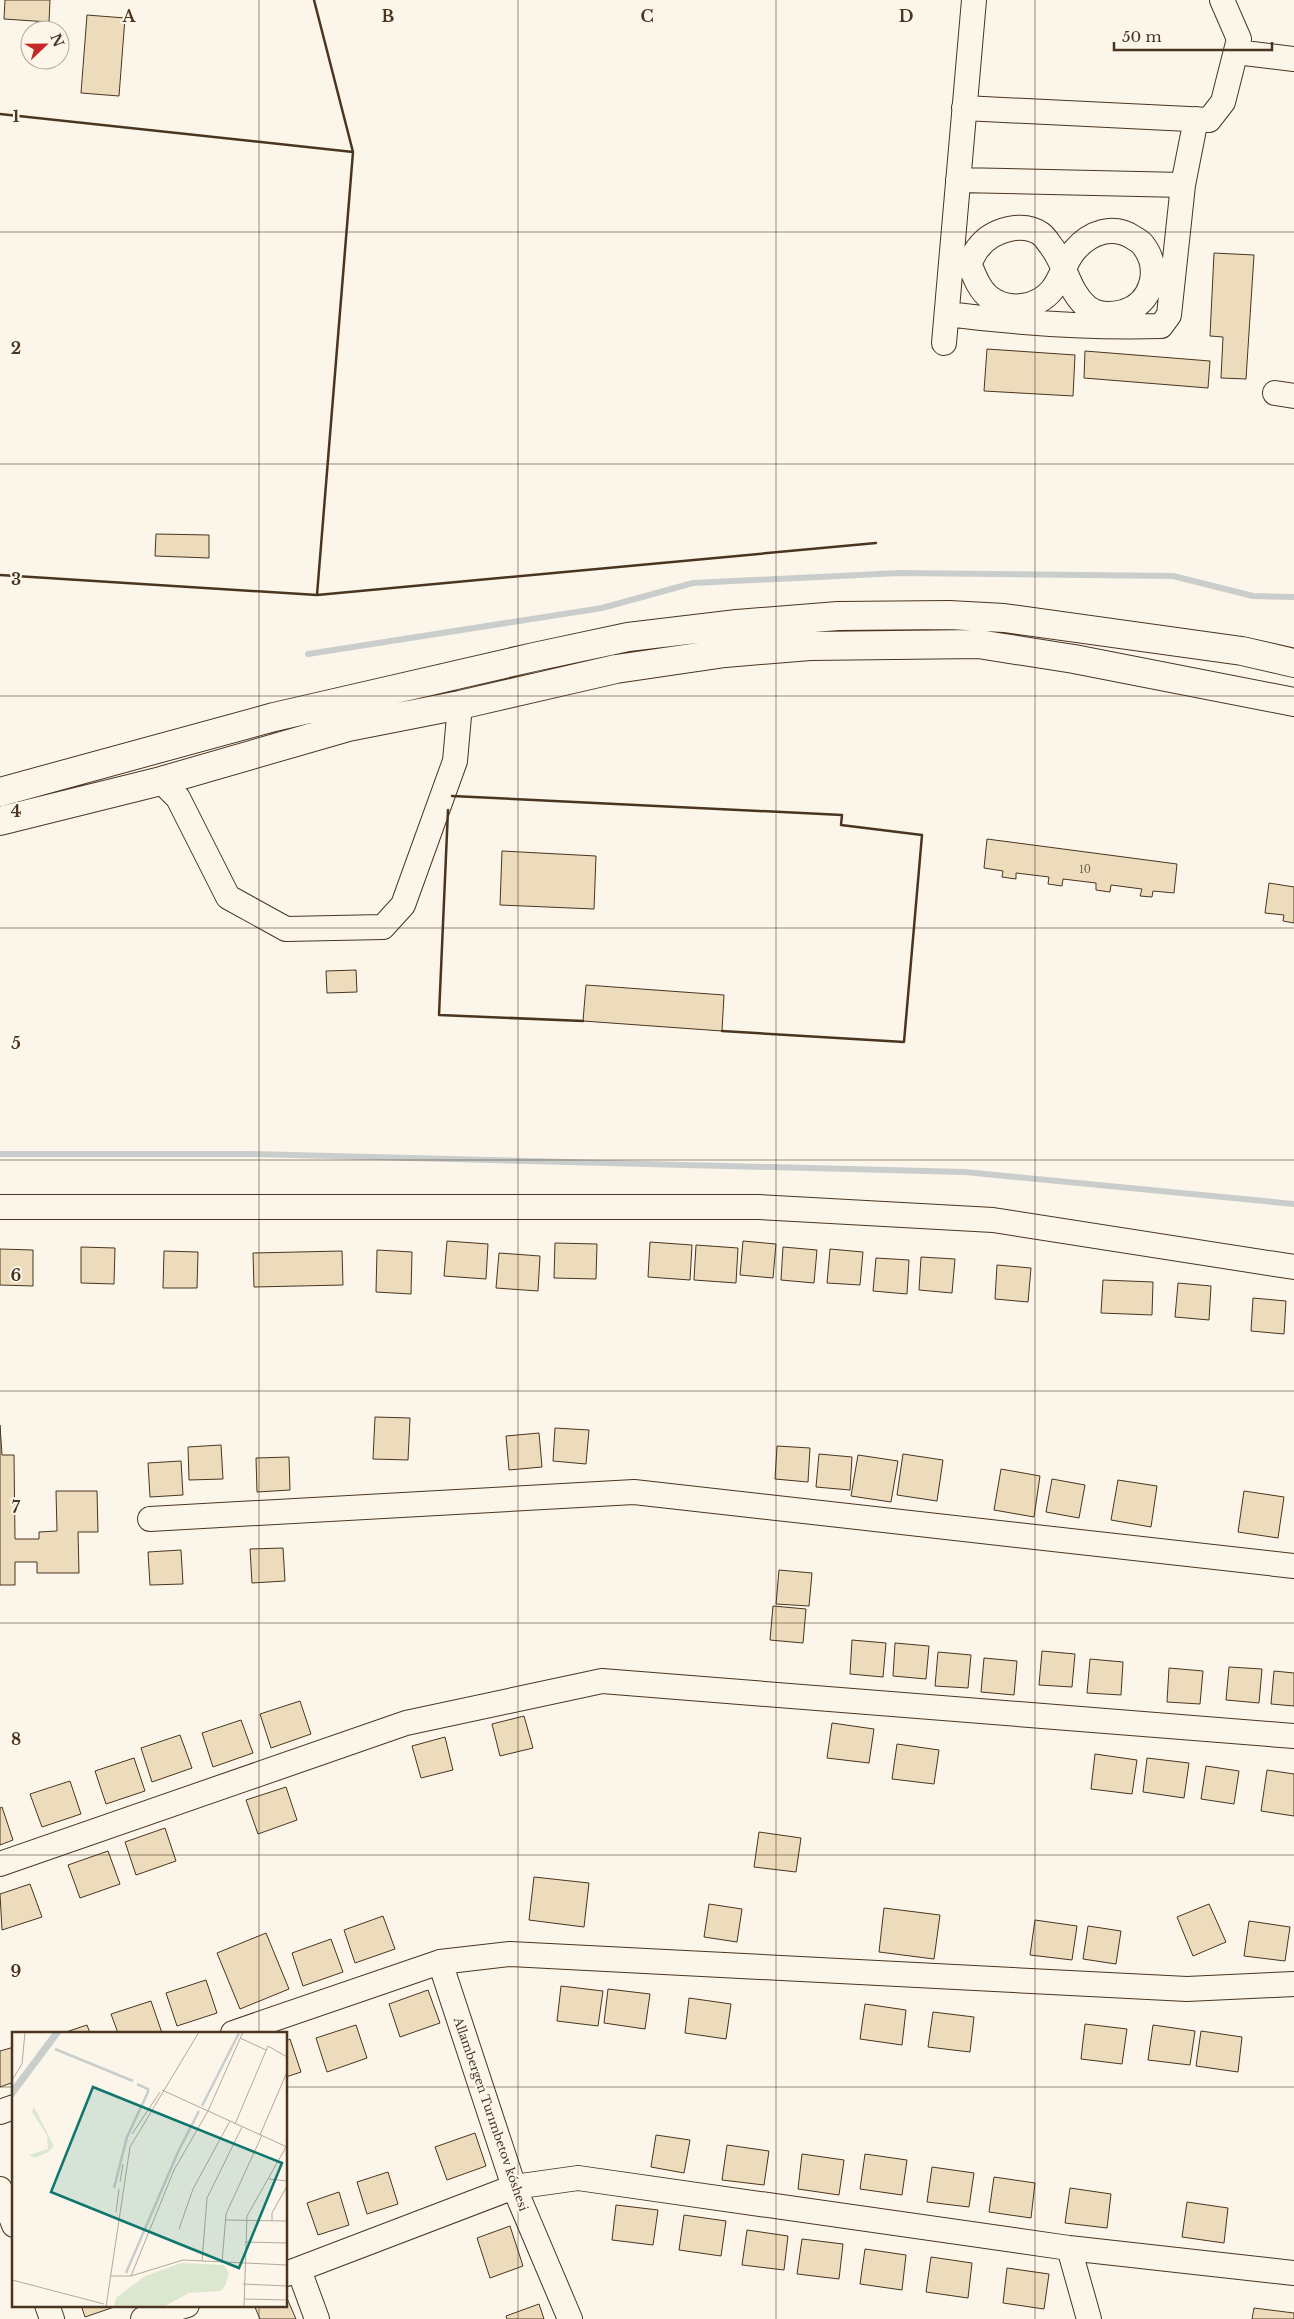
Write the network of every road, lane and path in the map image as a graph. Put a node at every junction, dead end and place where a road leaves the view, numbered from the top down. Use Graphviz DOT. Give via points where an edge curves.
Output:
graph roads {
  1 [pos="974,0"];
  2 [pos="1222,0"];
  3 [pos="1236,52"];
  4 [pos="1294,59"];
  5 [pos="964,108"];
  6 [pos="1196,120"];
  7 [pos="958,180"];
  8 [pos="1183,186"];
  9 [pos="960,262"];
  10 [pos="947,314"];
  11 [pos="944,343"];
  12 [pos="1294,663"];
  13 [pos="1294,702"];
  14 [pos="460,705"];
  15 [pos="162,781"];
  16 [pos="0,792"];
  17 [pos="0,821"];
  18 [pos="0,1207"];
  19 [pos="1294,1267"];
  20 [pos="150,1519"];
  21 [pos="1294,1566"];
  22 [pos="1294,1736"];
  23 [pos="0,1864"];
  24 [pos="440,1962"];
  25 [pos="1294,1984"];
  26 [pos="236,2032"];
  27 [pos="12,2108"];
  28 [pos="0,2112"];
  29 [pos="514,2187"];
  30 [pos="0,2189"];
  31 [pos="12,2219"];
  32 [pos="1069,2248"];
  33 [pos="293,2272"];
  34 [pos="1294,2274"];
  35 [pos="47,2306"];
  36 [pos="184,2306"];
  37 [pos="52,2319"];
  38 [pos="143,2319"];
  39 [pos="317,2319"];
  40 [pos="570,2319"];
  41 [pos="1088,2319"];
  1 -- 5 [label="street"];
  2 -- 3 [label="street" via="1239,40"];
  3 -- 4 [label="street"];
  3 -- 6 [label="street" via="1223,102 1209,120"];
  5 -- 6 [label="street"];
  5 -- 7 [label="street"];
  6 -- 8 [label="street"];
  7 -- 8 [label="street"];
  7 -- 9 [label="street"];
  8 -- 10 [label="street" via="1169,315 1161,326 1095,327"];
  9 -- 9 [label="street" via="990,298 1012,308 1032,305 1051,291 1063,270 1053,248 1041,234 1021,227 999,232"];
  9 -- 10 [label="street"];
  10 -- 11 [label="street"];
  12 -- 16 [label="main road" via="1242,651 1004,618 838,616 737,624 628,637 515,661 274,717"];
  13 -- 14 [label="main road" via="1074,659 978,644 810,646 725,653 616,669"];
  14 -- 15 [label="main road" via="348,727"];
  14 -- 15 [label="street" via="455,761 403,905 383,927 286,929 228,897 178,798"];
  15 -- 17 [label="main road"];
  18 -- 19 [label="street" via="759,1207 993,1220"];
  20 -- 21 [label="street" via="634,1492"];
  22 -- 23 [label="street" via="602,1681 406,1723"];
  24 -- 25 [label="street" via="510,1954 1187,1989"];
  24 -- 26 [label="street"];
  24 -- 29 [label="street, Allambergen Turımbetov kóshesi"];
  27 -- 28 [label="street"];
  29 -- 32 [label="street" via="578,2178"];
  29 -- 33 [label="street"];
  29 -- 40 [label="street, Allambergen Turımbetov kóshesi"];
  30 -- 31 [label="street"];
  32 -- 34 [label="street"];
  32 -- 41 [label="street"];
  33 -- 39 [label="street"];
  35 -- 37 [label="street"];
  36 -- 38 [label="street"];
}
